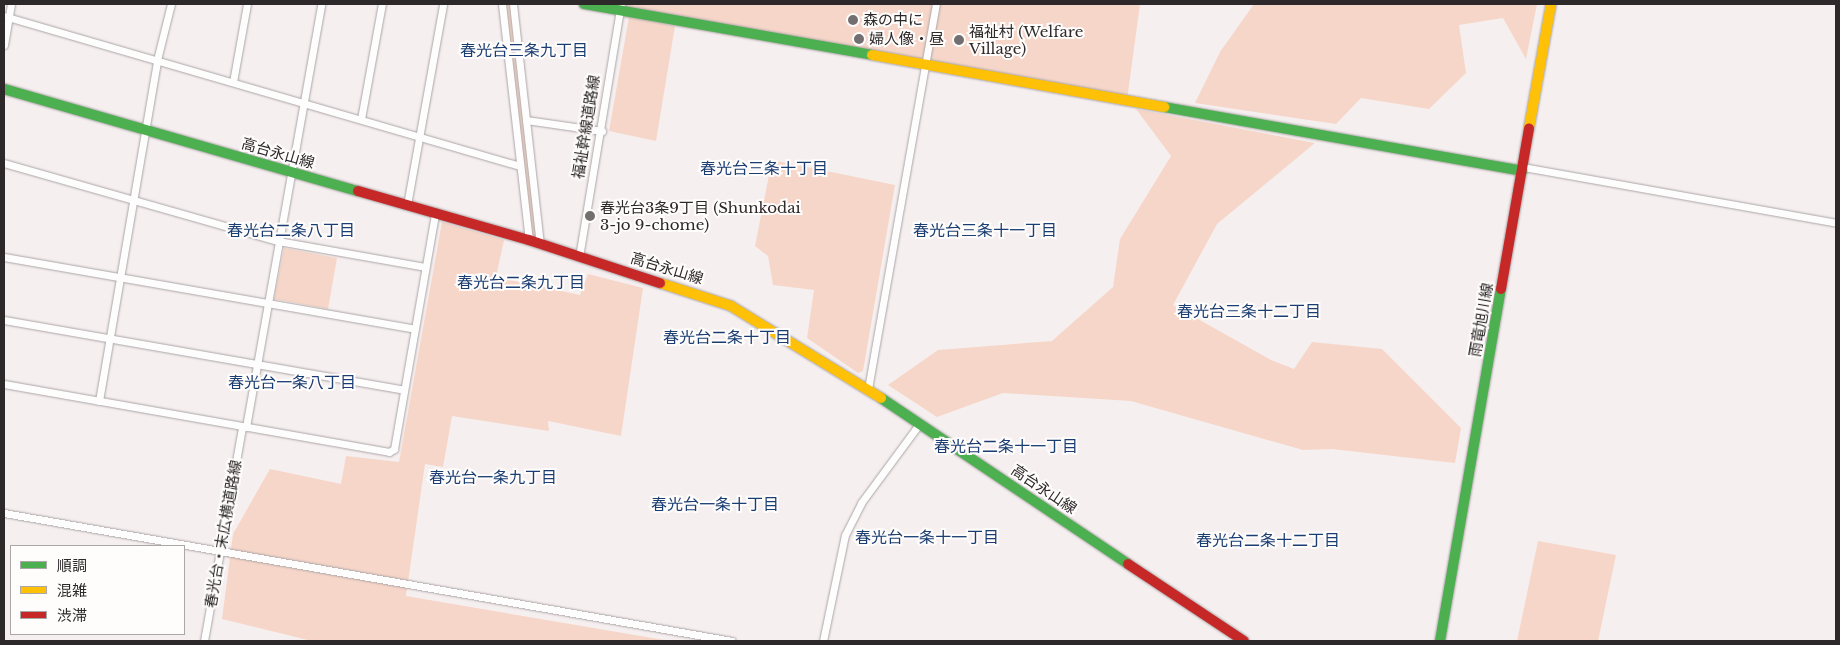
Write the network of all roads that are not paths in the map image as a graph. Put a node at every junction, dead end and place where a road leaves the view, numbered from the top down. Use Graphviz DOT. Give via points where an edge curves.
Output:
graph roads {
  1 [pos="11,4"];
  2 [pos="171,4"];
  3 [pos="247,4"];
  4 [pos="320,4"];
  5 [pos="382,4"];
  6 [pos="443,4"];
  7 [pos="502,4"];
  8 [pos="513,4"];
  9 [pos="584,4"];
  10 [pos="936,4"];
  11 [pos="1551,4"];
  12 [pos="621,7"];
  13 [pos="6,17"];
  14 [pos="4,45"];
  15 [pos="157,60"];
  16 [pos="925,63"];
  17 [pos="233,82"];
  18 [pos="4,89"];
  19 [pos="304,102"];
  20 [pos="361,119"];
  21 [pos="526,120"];
  22 [pos="146,130"];
  23 [pos="602,130"];
  24 [pos="420,136"];
  25 [pos="4,163"];
  26 [pos="520,166"];
  27 [pos="1523,169"];
  28 [pos="291,172"];
  29 [pos="134,200"];
  30 [pos="407,206"];
  31 [pos="435,214"];
  32 [pos="1836,223"];
  33 [pos="529,240"];
  34 [pos="278,241"];
  35 [pos="540,244"];
  36 [pos="4,257"];
  37 [pos="580,258"];
  38 [pos="425,267"];
  39 [pos="120,277"];
  40 [pos="268,303"];
  41 [pos="4,320"];
  42 [pos="415,329"];
  43 [pos="109,338"];
  44 [pos="257,364"];
  45 [pos="4,384"];
  46 [pos="868,389"];
  47 [pos="404,390"];
  48 [pos="99,401"];
  49 [pos="920,423"];
  50 [pos="244,427"];
  51 [pos="4,513"];
  52 [pos="220,551"];
  53 [pos="204,641"];
  54 [pos="732,641"];
  55 [pos="823,641"];
  56 [pos="1244,641"];
  57 [pos="1440,641"];
  1 -- 13 [label="street"];
  2 -- 15 [label="street"];
  3 -- 17 [label="street"];
  4 -- 19 [label="street, 春光台・末広横道路線"];
  5 -- 20 [label="street"];
  6 -- 24 [label="street"];
  7 -- 26 [label="street"];
  8 -- 21 [label="street"];
  9 -- 12 [label="street"];
  10 -- 16 [label="street"];
  11 -- 27 [label="street, 雨竜旭川線"];
  12 -- 16 [label="street"];
  12 -- 23 [label="street, 福祉幹線道路線"];
  13 -- 14 [label="street"];
  13 -- 15 [label="street"];
  15 -- 17 [label="street"];
  15 -- 22 [label="street"];
  16 -- 27 [label="street"];
  16 -- 46 [label="street"];
  17 -- 19 [label="street"];
  18 -- 22 [label="street, 高台永山線"];
  19 -- 20 [label="street"];
  19 -- 28 [label="street, 春光台・末広横道路線"];
  20 -- 24 [label="street"];
  21 -- 23 [label="street"];
  21 -- 35 [label="street"];
  22 -- 28 [label="street, 高台永山線"];
  22 -- 29 [label="street"];
  23 -- 37 [label="street, 福祉幹線道路線"];
  24 -- 26 [label="street"];
  24 -- 30 [label="street"];
  25 -- 29 [label="street"];
  26 -- 33 [label="street"];
  27 -- 32 [label="street"];
  27 -- 57 [label="street, 雨竜旭川線"];
  28 -- 30 [label="street, 高台永山線"];
  28 -- 34 [label="street, 春光台・末広横道路線"];
  29 -- 34 [label="street"];
  29 -- 39 [label="street"];
  30 -- 31 [label="street, 高台永山線"];
  31 -- 33 [label="street, 高台永山線"];
  31 -- 38 [label="street"];
  33 -- 35 [label="street, 高台永山線"];
  34 -- 38 [label="street"];
  34 -- 40 [label="street, 春光台・末広横道路線"];
  35 -- 37 [label="street, 高台永山線"];
  36 -- 39 [label="street"];
  37 -- 46 [label="street, 高台永山線" via="731,306"];
  38 -- 42 [label="street"];
  39 -- 40 [label="street"];
  39 -- 43 [label="street"];
  40 -- 42 [label="street"];
  40 -- 44 [label="street, 春光台・末広横道路線"];
  41 -- 43 [label="street"];
  42 -- 47 [label="street"];
  43 -- 44 [label="street"];
  43 -- 48 [label="street"];
  44 -- 47 [label="street"];
  44 -- 50 [label="street, 春光台・末広横道路線"];
  45 -- 48 [label="street"];
  46 -- 49 [label="street, 高台永山線"];
  47 -- 50 [label="street" via="394,449 389,452"];
  48 -- 50 [label="street"];
  49 -- 55 [label="street" via="861,502 845,535"];
  49 -- 56 [label="street, 高台永山線"];
  50 -- 52 [label="street, 春光台・末広横道路線"];
  51 -- 52 [label="street"];
  52 -- 53 [label="street, 春光台・末広横道路線"];
  52 -- 54 [label="street"];
}
